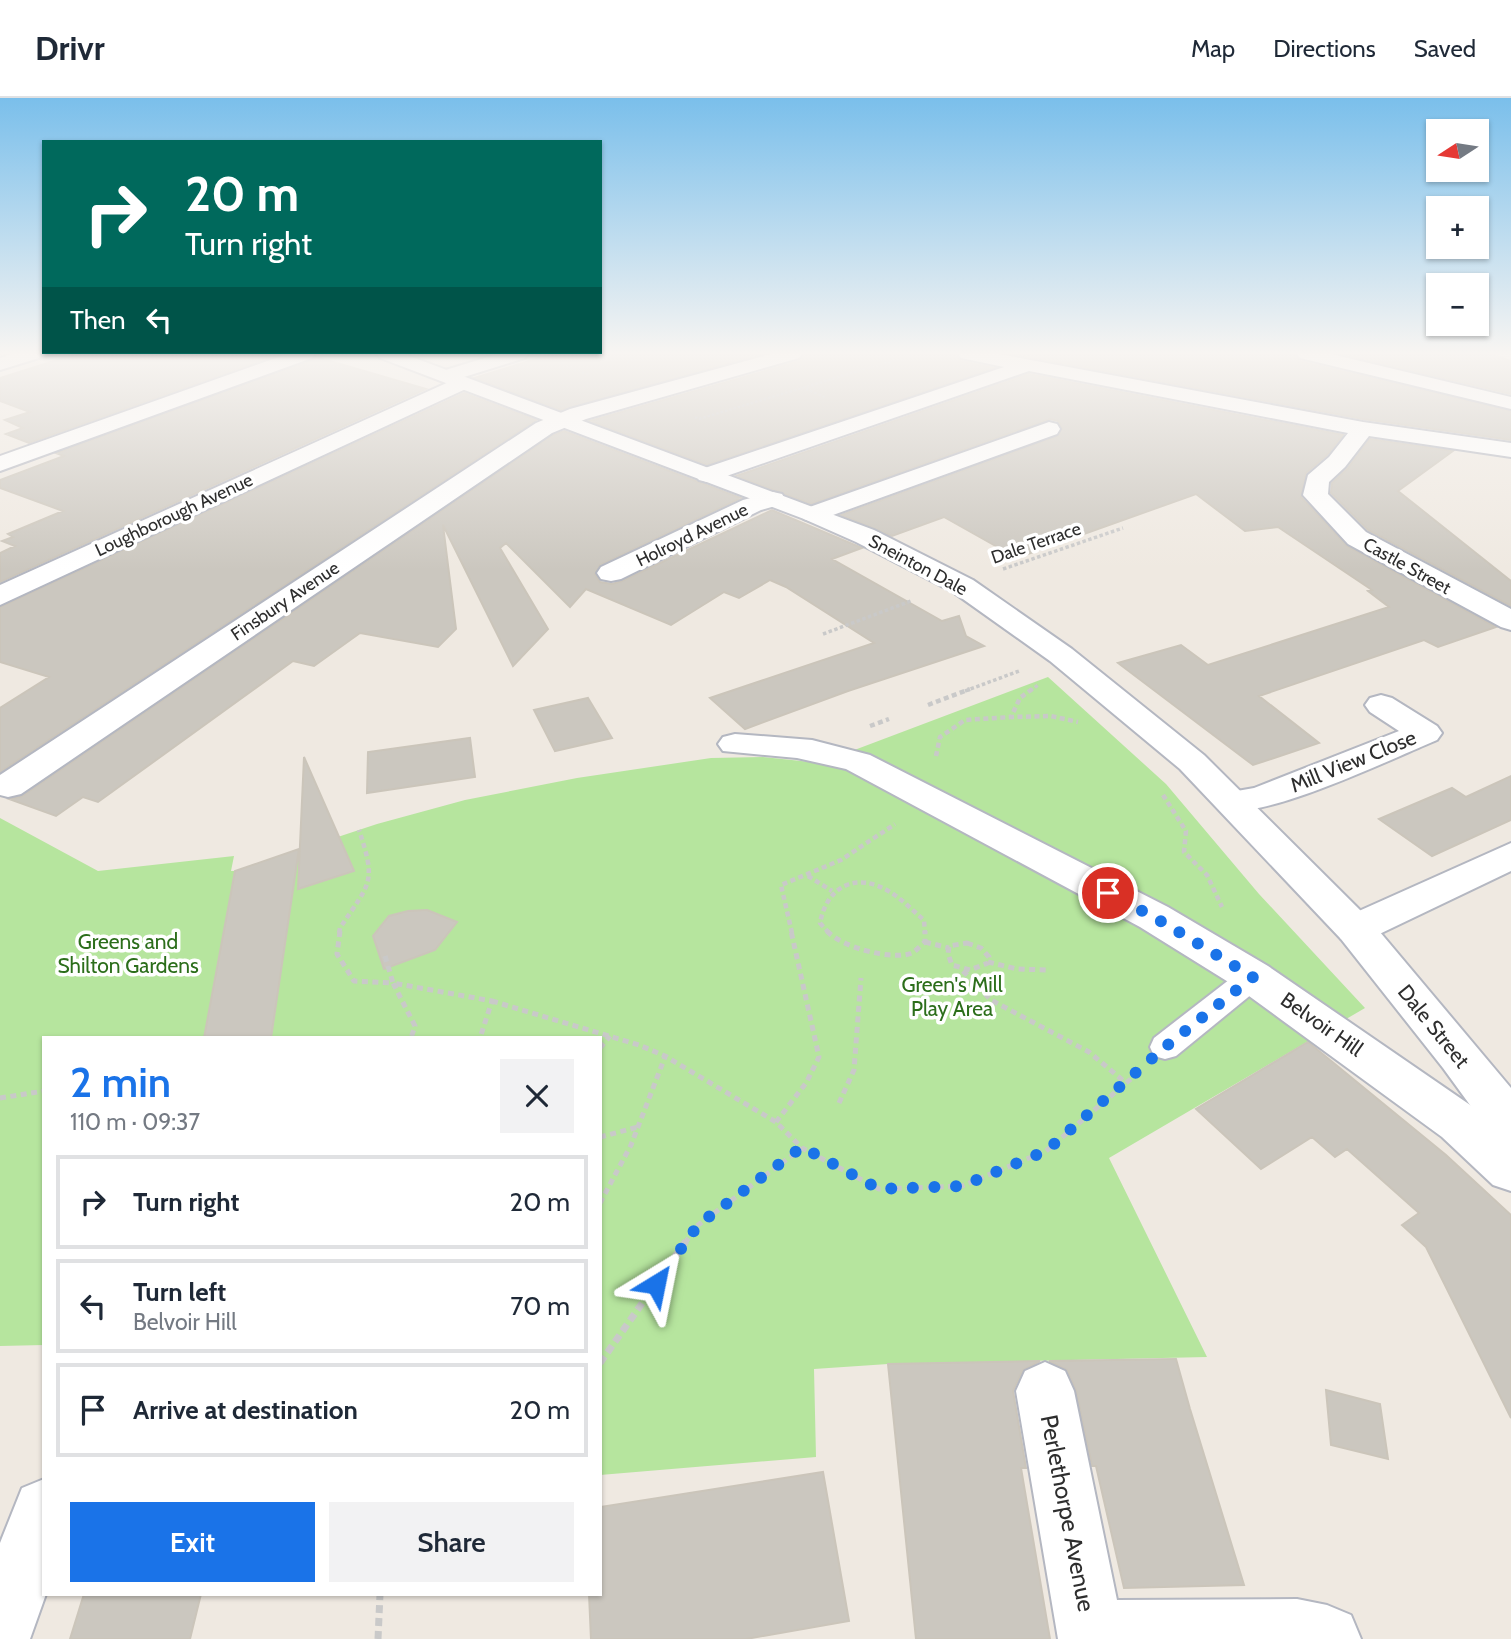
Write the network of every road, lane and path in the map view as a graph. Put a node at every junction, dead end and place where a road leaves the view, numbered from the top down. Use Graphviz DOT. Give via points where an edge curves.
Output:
graph roads {
  1 [pos="106,426"];
  2 [pos="357,426"];
  3 [pos="549,426"];
  4 [pos="579,426"];
  5 [pos="850,426"];
  6 [pos="1348,426"];
  7 [pos="1049,429"];
  8 [pos="1363,429"];
  9 [pos="1511,450"];
  10 [pos="0,464"];
  11 [pos="707,475"];
  12 [pos="773,499"];
  13 [pos="813,514"];
  14 [pos="1123,528"];
  15 [pos="611,573"];
  16 [pos="959,584"];
  17 [pos="0,596"];
  18 [pos="920,598"];
  19 [pos="1511,621"];
  20 [pos="823,634"];
  21 [pos="1027,668"];
  22 [pos="1020,698"];
  23 [pos="928,705"];
  24 [pos="1381,705"];
  25 [pos="1011,717"];
  26 [pos="1088,724"];
  27 [pos="735,744"];
  28 [pos="935,754"];
  29 [pos="8,786"];
  30 [pos="1158,787"];
  31 [pos="1233,802"];
  32 [pos="359,830"];
  33 [pos="875,841"];
  34 [pos="1184,852"];
  35 [pos="1511,856"];
  36 [pos="808,876"];
  37 [pos="832,891"];
  38 [pos="1355,929"];
  39 [pos="925,942"];
  40 [pos="949,948"];
  41 [pos="385,956"];
  42 [pos="988,962"];
  43 [pos="1046,970"];
  44 [pos="963,971"];
  45 [pos="1253,977"];
  46 [pos="861,978"];
  47 [pos="393,983"];
  48 [pos="492,1001"];
  49 [pos="412,1036"];
  50 [pos="481,1036"];
  51 [pos="610,1037"];
  52 [pos="602,1046"];
  53 [pos="1165,1047"];
  54 [pos="665,1056"];
  55 [pos="1126,1083"];
  56 [pos="42,1091"];
  57 [pos="0,1098"];
  58 [pos="839,1103"];
  59 [pos="776,1122"];
  60 [pos="1511,1124"];
  61 [pos="638,1127"];
  62 [pos="602,1137"];
  63 [pos="802,1147"];
  64 [pos="1511,1170"];
  65 [pos="602,1199"];
  66 [pos="602,1360"];
  67 [pos="1045,1391"];
  68 [pos="42,1515"];
  69 [pos="380,1596"];
  70 [pos="0,1630"];
  71 [pos="1092,1637"];
  72 [pos="378,1639"];
  73 [pos="1327,1639"];
  1 -- 10 [label="street"];
  2 -- 17 [label="street, Loughborough Avenue"];
  3 -- 29 [label="street, Finsbury Avenue"];
  4 -- 11 [label="street, Sneinton Dale"];
  5 -- 11 [label="street"];
  6 -- 8 [label="street"];
  7 -- 13 [label="street"];
  8 -- 9 [label="street"];
  8 -- 19 [label="street, Castle Street" via="1317,480 1315,495 1357,538"];
  11 -- 12 [label="street, Sneinton Dale"];
  12 -- 13 [label="street, Sneinton Dale"];
  12 -- 15 [label="street, Holroyd Avenue" via="751,505"];
  13 -- 16 [label="street, Sneinton Dale"];
  14 -- 16 [label="path, Dale Terrace"];
  16 -- 31 [label="street, Sneinton Dale" via="1061,655 1192,762"];
  18 -- 20 [label="path"];
  21 -- 23 [label="path"];
  22 -- 25 [label="path"];
  24 -- 31 [label="street, Mill View Close" via="1425,733 1261,798"];
  25 -- 26 [label="path" via="1051,716"];
  25 -- 28 [label="path" via="965,720 940,737"];
  27 -- 45 [label="street, Belvoir Hill" via="788,745 864,758 1154,917"];
  30 -- 34 [label="path" via="1186,831"];
  31 -- 38 [label="street, Sneinton Dale"];
  32 -- 47 [label="path" via="369,860 370,882 340,928 337,954 354,981"];
  33 -- 36 [label="path"];
  35 -- 38 [label="street"];
  36 -- 37 [label="path"];
  36 -- 59 [label="path" via="781,885 819,1057 806,1083"];
  37 -- 39 [label="path" via="847,884 868,883 889,891 924,920"];
  37 -- 39 [label="path" via="822,905 820,923 834,939 889,955 912,953"];
  38 -- 60 [label="street, Dale Street"];
  39 -- 40 [label="path"];
  40 -- 42 [label="path" via="968,943 981,948"];
  40 -- 44 [label="path" via="952,965"];
  41 -- 47 [label="path"];
  42 -- 43 [label="path" via="1025,971"];
  42 -- 44 [label="path"];
  44 -- 55 [label="path" via="999,1008 1089,1052"];
  45 -- 53 [label="lane"];
  45 -- 64 [label="street, Belvoir Hill" via="1459,1123"];
  46 -- 58 [label="path" via="854,1070"];
  47 -- 48 [label="path"];
  47 -- 49 [label="path" via="415,1026"];
  48 -- 50 [label="path"];
  48 -- 51 [label="path"];
  51 -- 52 [label="path"];
  51 -- 54 [label="path"];
  53 -- 55 [label="path"];
  54 -- 59 [label="path"];
  54 -- 61 [label="path"];
  55 -- 63 [label="path" via="1046,1151 962,1186 879,1189"];
  56 -- 57 [label="path"];
  59 -- 63 [label="path"];
  61 -- 62 [label="path"];
  61 -- 65 [label="path"];
  63 -- 66 [label="path" via="698,1225"];
  67 -- 71 [label="street, Perlethorpe Avenue"];
  68 -- 70 [label="street"];
  69 -- 72 [label="path"];
  71 -- 73 [label="street, Perlethorpe Avenue" via="1297,1632"];
}
